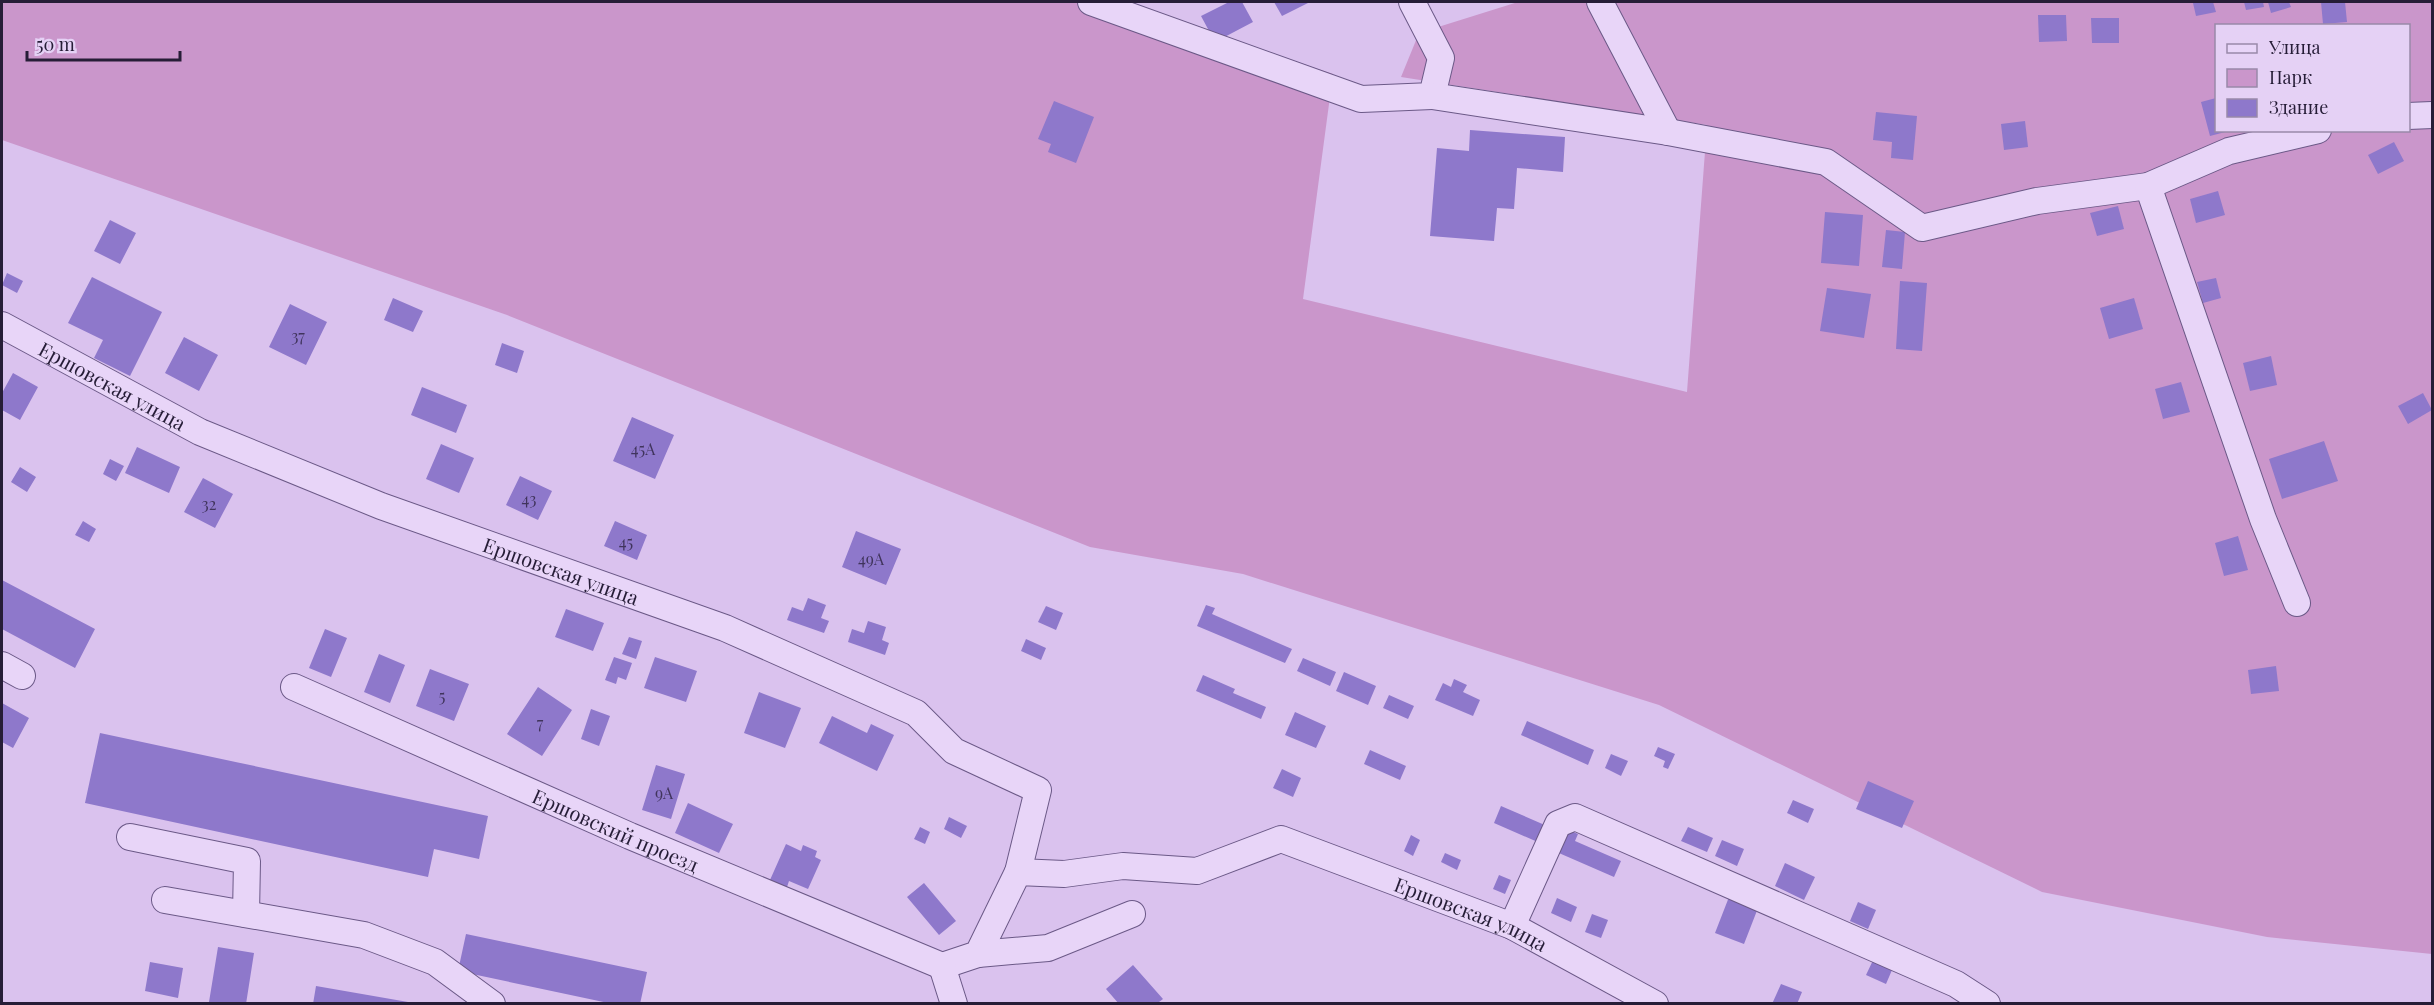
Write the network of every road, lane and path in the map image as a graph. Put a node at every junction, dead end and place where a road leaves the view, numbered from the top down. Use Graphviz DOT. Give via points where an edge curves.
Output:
graph roads {
  1 [pos="1091,2"];
  2 [pos="1412,2"];
  3 [pos="1600,2"];
  4 [pos="1432,96"];
  5 [pos="2433,115"];
  6 [pos="2410,117"];
  7 [pos="1668,132"];
  8 [pos="2310,132"];
  9 [pos="2148,186"];
  10 [pos="2,325"];
  11 [pos="2297,603"];
  12 [pos="294,687"];
  13 [pos="130,837"];
  14 [pos="1018,872"];
  15 [pos="165,900"];
  16 [pos="246,914"];
  17 [pos="1132,914"];
  18 [pos="1512,926"];
  19 [pos="978,954"];
  20 [pos="942,966"];
  21 [pos="492,1004"];
  22 [pos="954,1004"];
  23 [pos="1655,1004"];
  24 [pos="1987,1004"];
  1 -- 4 [label="street" via="1361,99"];
  2 -- 4 [label="street" via="1441,58"];
  3 -- 7 [label="street"];
  4 -- 7 [label="street"];
  5 -- 6 [label="street"];
  7 -- 9 [label="street" via="1826,162 1922,228 2037,201"];
  8 -- 9 [label="street" via="2229,151"];
  9 -- 11 [label="street" via="2259,508"];
  10 -- 14 [label="street, Ершовская улица" via="200,432 381,506 725,628 916,713 954,751 1038,790"];
  12 -- 20 [label="street, Ершовский проезд" via="630,836"];
  13 -- 16 [label="street" via="248,861"];
  14 -- 18 [label="street, Ершовская улица" via="1064,874 1123,866 1197,871 1281,838"];
  14 -- 19 [label="street"];
  15 -- 16 [label="street"];
  16 -- 21 [label="street" via="364,935 435,962"];
  17 -- 19 [label="street" via="1048,948"];
  18 -- 23 [label="street, Ершовская улица"];
  18 -- 24 [label="street" via="1558,824 1575,817 1956,984"];
  19 -- 20 [label="street"];
  20 -- 22 [label="street"];
}
